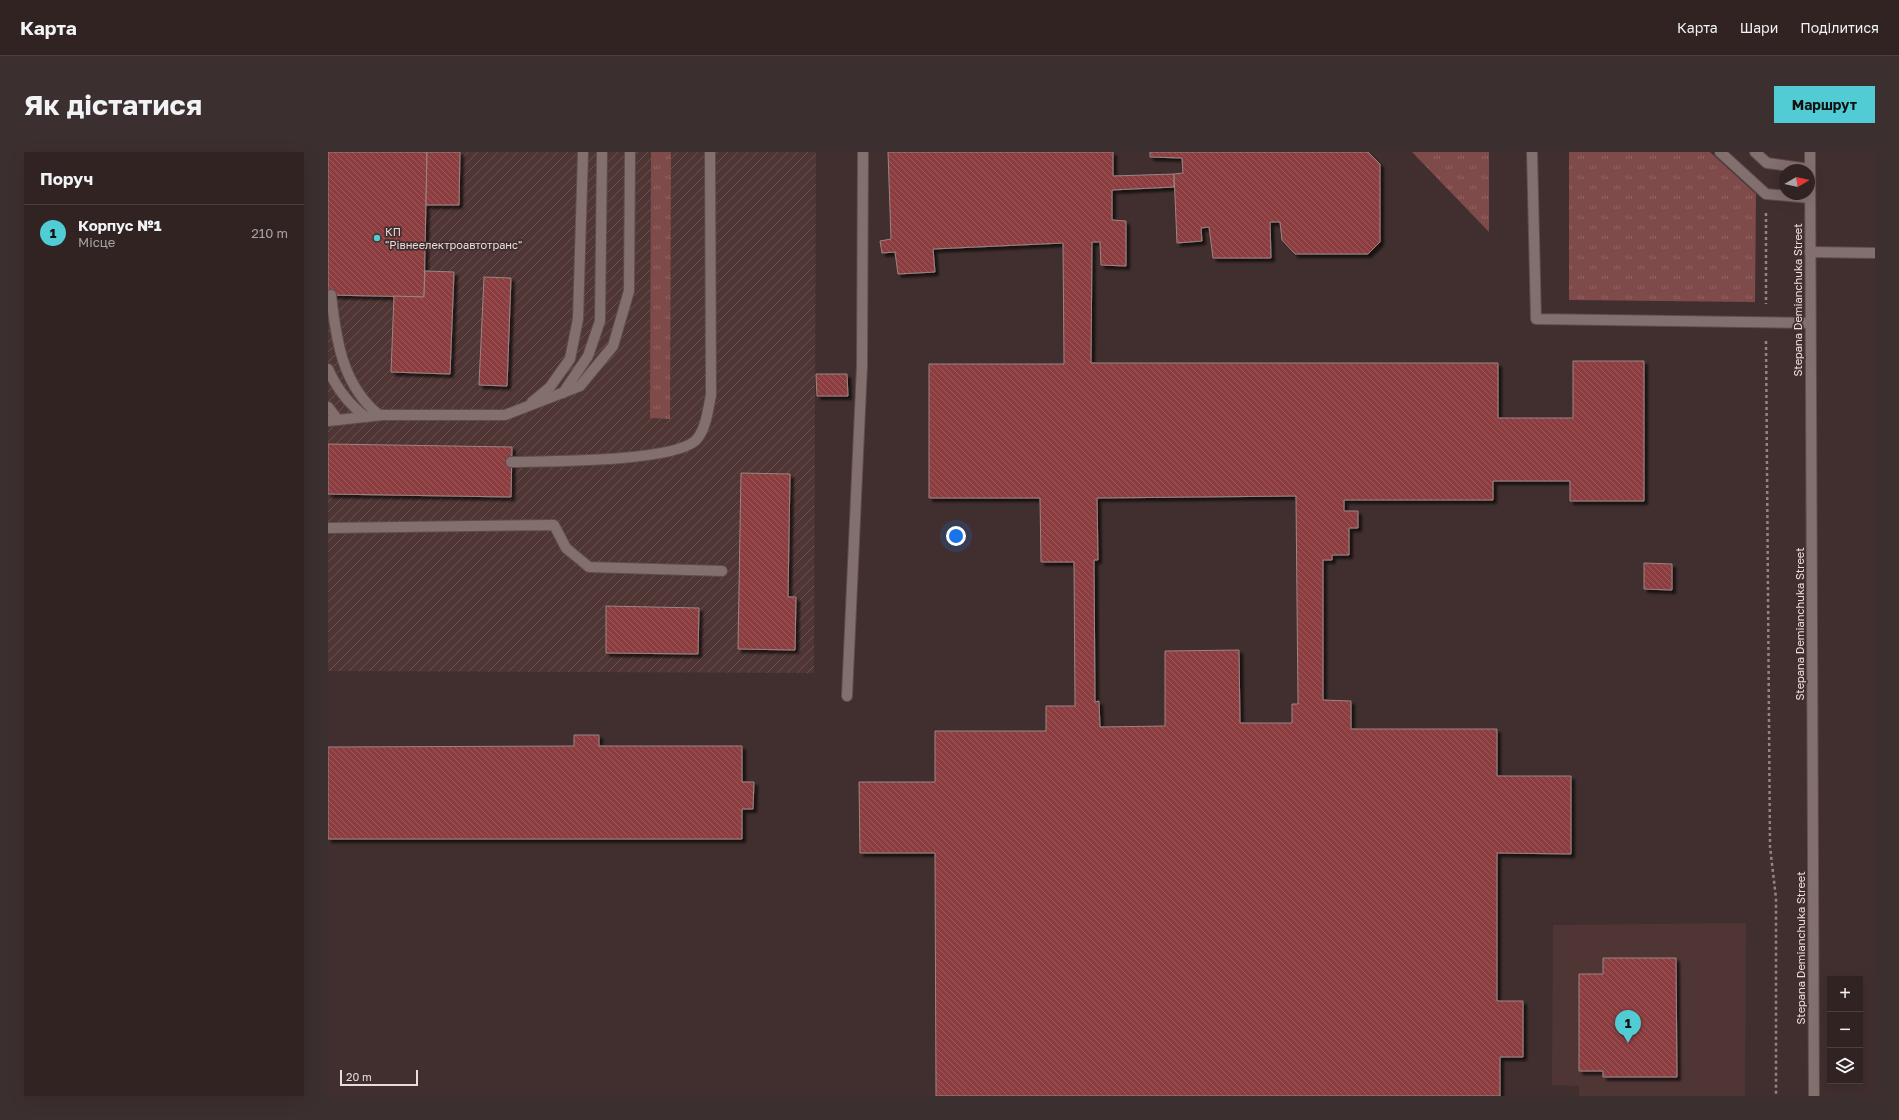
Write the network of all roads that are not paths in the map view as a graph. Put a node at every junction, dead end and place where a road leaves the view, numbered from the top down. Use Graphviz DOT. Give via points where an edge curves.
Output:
graph roads {
  1 [pos="583,152"];
  2 [pos="602,152"];
  3 [pos="630,152"];
  4 [pos="710,152"];
  5 [pos="863,152"];
  6 [pos="1532,152"];
  7 [pos="1720,152"];
  8 [pos="1755,152"];
  9 [pos="1810,152"];
  10 [pos="1779,164"];
  11 [pos="1810,164"];
  12 [pos="1779,195"];
  13 [pos="1810,200"];
  14 [pos="1810,252"];
  15 [pos="1875,253"];
  16 [pos="331,295"];
  17 [pos="1810,323"];
  18 [pos="328,369"];
  19 [pos="563,393"];
  20 [pos="328,407"];
  21 [pos="524,408"];
  22 [pos="379,415"];
  23 [pos="366,417"];
  24 [pos="333,420"];
  25 [pos="511,462"];
  26 [pos="328,528"];
  27 [pos="722,571"];
  28 [pos="847,696"];
  29 [pos="1814,1096"];
  1 -- 21 [label="street" via="578,319 570,359 550,387"];
  2 -- 19 [label="street" via="600,321 588,356"];
  3 -- 19 [label="street" via="629,291 613,346 580,386"];
  4 -- 25 [label="street" via="711,395 706,422 695,441 674,450 612,459"];
  5 -- 28 [label="street" via="862,366"];
  6 -- 17 [label="street" via="1536,320"];
  7 -- 12 [label="street" via="1766,194"];
  8 -- 10 [label="street" via="1767,163"];
  9 -- 11 [label="street, Stepana Demianchuka Street"];
  13 -- 14 [label="street, Stepana Demianchuka Street"];
  14 -- 15 [label="street"];
  14 -- 17 [label="street, Stepana Demianchuka Street"];
  16 -- 22 [label="street" via="336,337 352,384 370,408"];
  17 -- 29 [label="street, Stepana Demianchuka Street"];
  18 -- 23 [label="street" via="338,390"];
  19 -- 21 [label="street"];
  20 -- 24 [label="street"];
  21 -- 22 [label="street" via="505,415"];
  22 -- 23 [label="street"];
  23 -- 24 [label="street"];
  26 -- 27 [label="street" via="554,525 566,548 589,567"];
}
